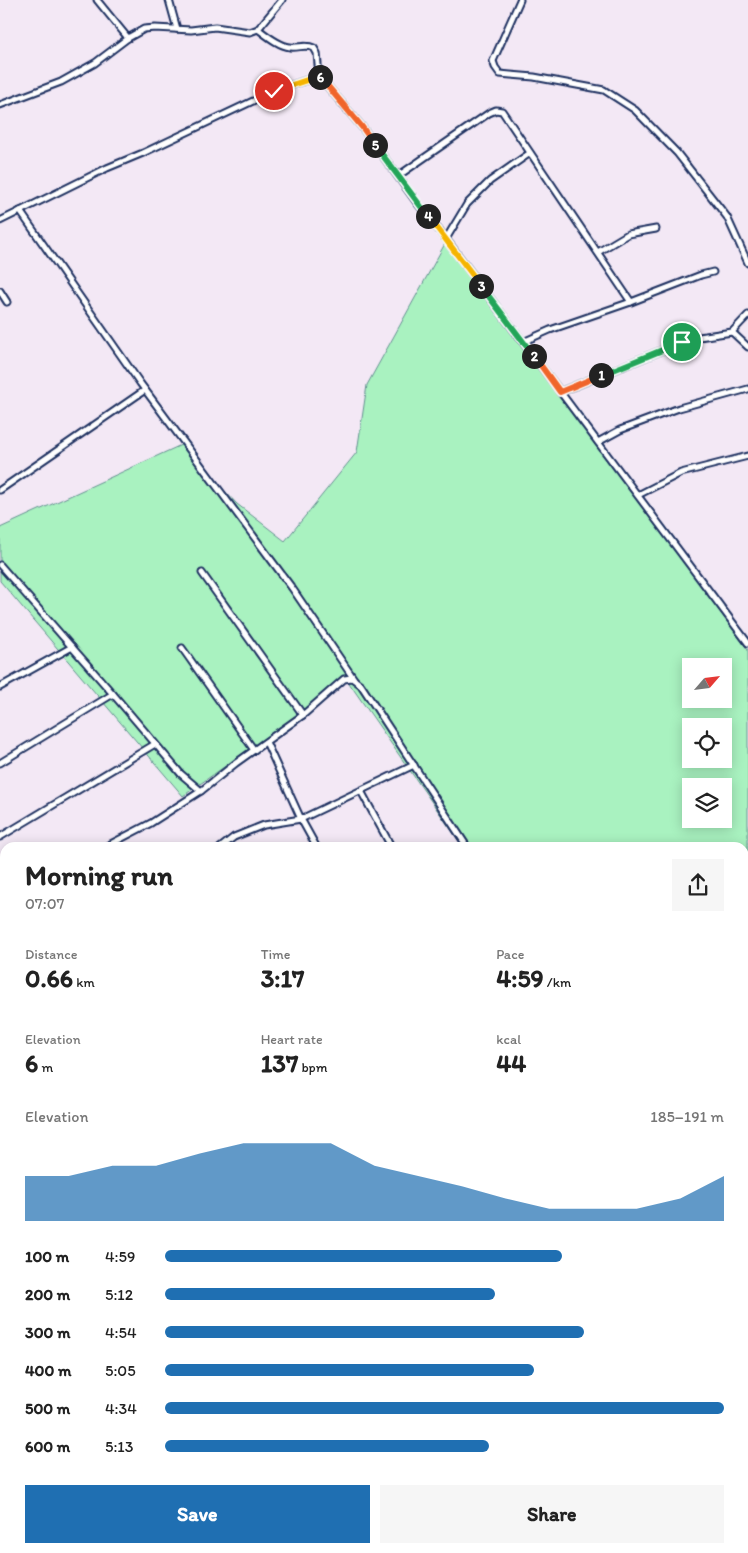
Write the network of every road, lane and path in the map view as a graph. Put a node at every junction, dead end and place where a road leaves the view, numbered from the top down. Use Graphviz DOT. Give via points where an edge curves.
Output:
graph roads {
  1 [pos="97,0"];
  2 [pos="169,0"];
  3 [pos="282,0"];
  4 [pos="520,0"];
  5 [pos="258,28"];
  6 [pos="177,30"];
  7 [pos="128,38"];
  8 [pos="319,76"];
  9 [pos="0,105"];
  10 [pos="530,153"];
  11 [pos="398,176"];
  12 [pos="20,211"];
  13 [pos="0,221"];
  14 [pos="656,229"];
  15 [pos="446,239"];
  16 [pos="598,252"];
  17 [pos="748,264"];
  18 [pos="713,272"];
  19 [pos="0,291"];
  20 [pos="8,302"];
  21 [pos="631,302"];
  22 [pos="748,315"];
  23 [pos="732,332"];
  24 [pos="523,342"];
  25 [pos="748,347"];
  26 [pos="748,389"];
  27 [pos="145,390"];
  28 [pos="560,392"];
  29 [pos="598,442"];
  30 [pos="748,456"];
  31 [pos="0,490"];
  32 [pos="638,494"];
  33 [pos="0,565"];
  34 [pos="202,573"];
  35 [pos="748,642"];
  36 [pos="72,647"];
  37 [pos="182,648"];
  38 [pos="354,679"];
  39 [pos="0,687"];
  40 [pos="113,694"];
  41 [pos="303,715"];
  42 [pos="266,742"];
  43 [pos="155,744"];
  44 [pos="254,750"];
  45 [pos="0,763"];
  46 [pos="414,765"];
  47 [pos="201,791"];
  48 [pos="361,791"];
  49 [pos="301,818"];
  50 [pos="0,837"];
  51 [pos="115,842"];
  52 [pos="228,842"];
  53 [pos="314,842"];
  54 [pos="389,842"];
  55 [pos="464,842"];
  1 -- 7 [label="street"];
  2 -- 6 [label="street"];
  3 -- 5 [label="street"];
  4 -- 17 [label="street" via="493,61 500,74 604,90 635,110 677,153 727,217"];
  5 -- 6 [label="street" via="250,32 215,27"];
  5 -- 8 [label="street" via="284,45 314,48"];
  6 -- 7 [label="street" via="144,29"];
  7 -- 9 [label="street" via="96,63 61,82"];
  8 -- 11 [label="street"];
  8 -- 12 [label="street" via="274,91"];
  10 -- 11 [label="street" via="502,111 496,110"];
  10 -- 15 [label="street" via="490,182 467,204"];
  10 -- 16 [label="street"];
  11 -- 15 [label="street"];
  12 -- 13 [label="street"];
  12 -- 27 [label="street"];
  14 -- 16 [label="street" via="628,234"];
  15 -- 24 [label="street"];
  16 -- 21 [label="street"];
  18 -- 21 [label="street"];
  19 -- 20 [label="street"];
  21 -- 24 [label="street"];
  22 -- 23 [label="street"];
  23 -- 25 [label="street"];
  23 -- 28 [label="street" via="682,342"];
  24 -- 28 [label="street"];
  26 -- 29 [label="street" via="679,408 620,430"];
  27 -- 31 [label="street"];
  27 -- 38 [label="street" via="292,588"];
  28 -- 29 [label="street"];
  29 -- 32 [label="street"];
  30 -- 32 [label="street" via="681,474"];
  32 -- 35 [label="street"];
  33 -- 36 [label="street"];
  34 -- 41 [label="street"];
  36 -- 39 [label="street"];
  36 -- 40 [label="street"];
  37 -- 44 [label="street"];
  38 -- 41 [label="street" via="344,679"];
  38 -- 46 [label="street"];
  40 -- 43 [label="street"];
  40 -- 45 [label="street"];
  41 -- 42 [label="street"];
  42 -- 44 [label="street"];
  42 -- 49 [label="street"];
  43 -- 47 [label="street" via="180,774"];
  43 -- 50 [label="street"];
  44 -- 47 [label="street"];
  46 -- 48 [label="street"];
  46 -- 55 [label="street"];
  47 -- 51 [label="street"];
  48 -- 49 [label="street"];
  48 -- 54 [label="street"];
  49 -- 52 [label="street" via="264,826"];
  49 -- 53 [label="street"];
}
